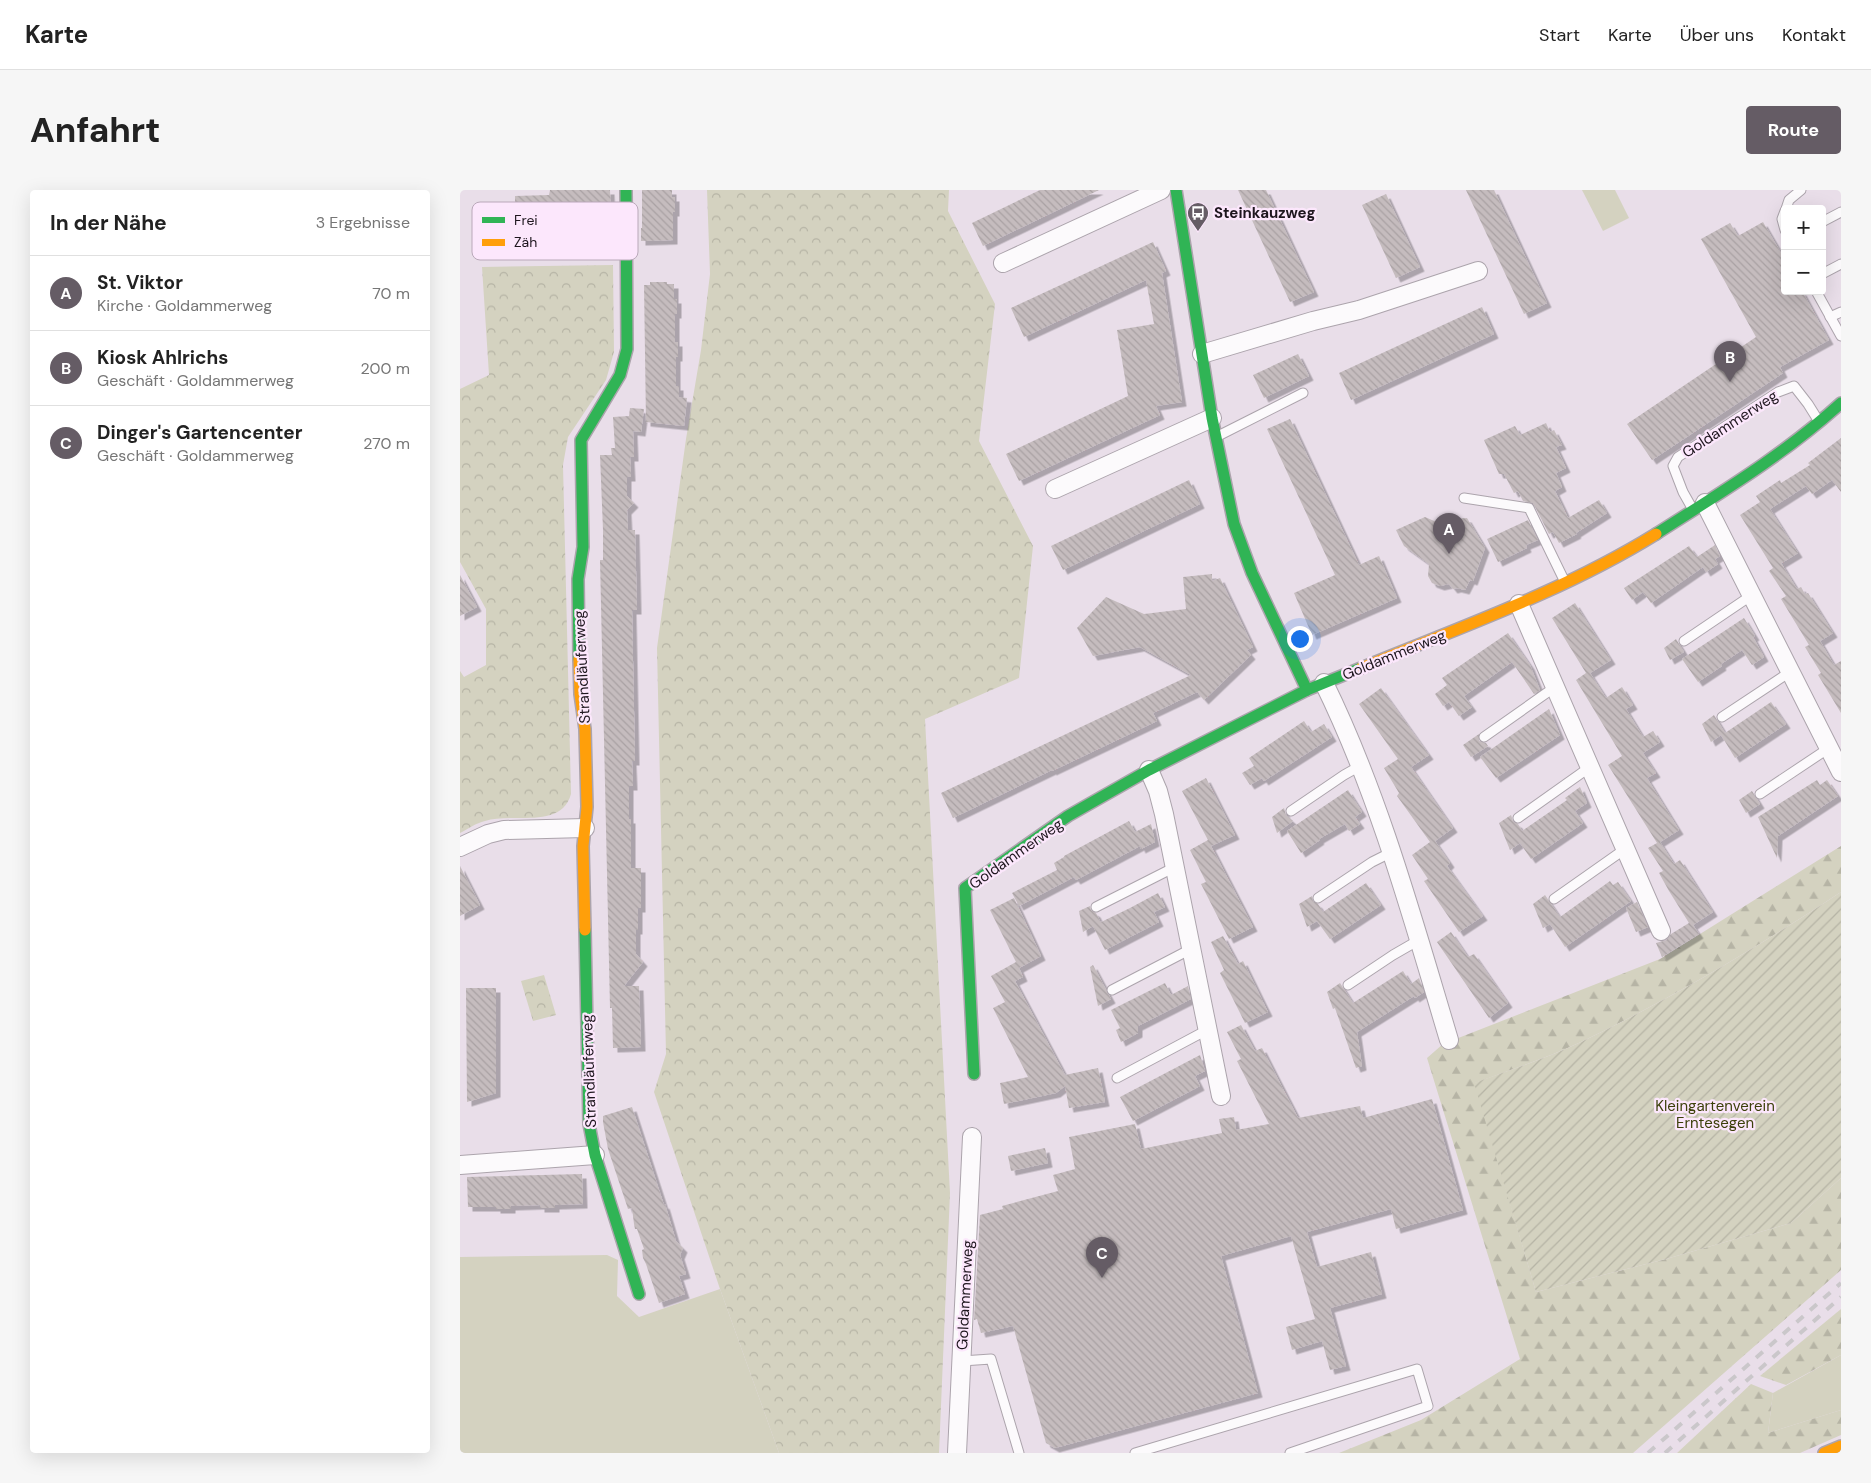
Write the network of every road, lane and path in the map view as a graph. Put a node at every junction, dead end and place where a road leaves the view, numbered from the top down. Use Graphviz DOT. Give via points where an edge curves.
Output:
graph roads {
  1 [pos="1161,190"];
  2 [pos="1176,190"];
  3 [pos="1801,190"];
  4 [pos="1786,205"];
  5 [pos="1841,212"];
  6 [pos="1826,220"];
  7 [pos="626,260"];
  8 [pos="1003,263"];
  9 [pos="1841,264"];
  10 [pos="1478,271"];
  11 [pos="1826,272"];
  12 [pos="1818,295"];
  13 [pos="1841,312"];
  14 [pos="1830,316"];
  15 [pos="1841,336"];
  16 [pos="1202,354"];
  17 [pos="1303,393"];
  18 [pos="1841,403"];
  19 [pos="1212,418"];
  20 [pos="1819,423"];
  21 [pos="1216,437"];
  22 [pos="1055,489"];
  23 [pos="1464,498"];
  24 [pos="1699,506"];
  25 [pos="1566,582"];
  26 [pos="1752,595"];
  27 [pos="1519,604"];
  28 [pos="1684,641"];
  29 [pos="1790,672"];
  30 [pos="1324,683"];
  31 [pos="1555,687"];
  32 [pos="1307,690"];
  33 [pos="1722,717"];
  34 [pos="1484,737"];
  35 [pos="1829,748"];
  36 [pos="1360,766"];
  37 [pos="1590,767"];
  38 [pos="1149,770"];
  39 [pos="1841,772"];
  40 [pos="1760,794"];
  41 [pos="1291,811"];
  42 [pos="1518,818"];
  43 [pos="585,828"];
  44 [pos="460,847"];
  45 [pos="1625,849"];
  46 [pos="1390,853"];
  47 [pos="1175,867"];
  48 [pos="1318,898"];
  49 [pos="1554,899"];
  50 [pos="1096,907"];
  51 [pos="1661,931"];
  52 [pos="1419,940"];
  53 [pos="1191,949"];
  54 [pos="1348,986"];
  55 [pos="1112,990"];
  56 [pos="1207,1030"];
  57 [pos="1449,1040"];
  58 [pos="974,1074"];
  59 [pos="1117,1078"];
  60 [pos="1221,1096"];
  61 [pos="972,1137"];
  62 [pos="595,1155"];
  63 [pos="460,1165"];
  64 [pos="640,1294"];
  65 [pos="962,1361"];
  66 [pos="1841,1446"];
  67 [pos="957,1453"];
  68 [pos="1019,1453"];
  69 [pos="1135,1453"];
  70 [pos="1290,1453"];
  71 [pos="1824,1453"];
  1 -- 8 [label="street"];
  2 -- 16 [label="street"];
  3 -- 4 [label="lane"];
  5 -- 6 [label="lane"];
  7 -- 43 [label="street, Strandläuferweg" via="627,349 620,375 581,440 583,547 578,579 580,694 585,729"];
  9 -- 11 [label="lane"];
  10 -- 16 [label="street" via="1359,310"];
  12 -- 14 [label="lane"];
  13 -- 14 [label="lane"];
  14 -- 15 [label="lane"];
  16 -- 19 [label="street"];
  17 -- 21 [label="lane"];
  18 -- 20 [label="street, Goldammerweg"];
  19 -- 21 [label="street"];
  19 -- 22 [label="street"];
  20 -- 24 [label="street, Goldammerweg" via="1769,461"];
  20 -- 24 [label="lane, Goldammerweg" via="1794,386 1778,392 1678,457 1673,466 1683,492"];
  21 -- 32 [label="street" via="1234,524 1252,573"];
  23 -- 25 [label="lane" via="1529,508"];
  24 -- 25 [label="street, Goldammerweg" via="1613,560"];
  24 -- 26 [label="street, Goldammerweg"];
  25 -- 27 [label="street, Goldammerweg"];
  26 -- 28 [label="lane"];
  26 -- 29 [label="street, Goldammerweg"];
  27 -- 30 [label="street, Goldammerweg"];
  27 -- 31 [label="street"];
  29 -- 33 [label="lane"];
  29 -- 35 [label="street, Goldammerweg"];
  30 -- 32 [label="street, Goldammerweg"];
  30 -- 36 [label="street, Goldammerweg"];
  31 -- 34 [label="lane"];
  31 -- 37 [label="street"];
  32 -- 38 [label="street, Goldammerweg"];
  35 -- 39 [label="street, Goldammerweg"];
  35 -- 40 [label="lane"];
  36 -- 41 [label="lane"];
  36 -- 46 [label="street, Goldammerweg"];
  37 -- 42 [label="lane"];
  37 -- 45 [label="street"];
  38 -- 47 [label="street" via="1158,791"];
  38 -- 58 [label="street, Goldammerweg" via="1068,816 965,888"];
  43 -- 44 [label="street" via="504,830"];
  43 -- 62 [label="street, Strandläuferweg" via="589,1124"];
  45 -- 49 [label="lane"];
  45 -- 51 [label="street"];
  46 -- 48 [label="lane"];
  46 -- 52 [label="street, Goldammerweg"];
  47 -- 50 [label="lane"];
  47 -- 53 [label="street"];
  52 -- 54 [label="lane"];
  52 -- 57 [label="street, Goldammerweg"];
  53 -- 55 [label="lane"];
  53 -- 56 [label="street"];
  56 -- 59 [label="lane"];
  56 -- 60 [label="street"];
  61 -- 65 [label="street, Goldammerweg"];
  62 -- 63 [label="street"];
  62 -- 64 [label="street, Strandläuferweg"];
  65 -- 67 [label="street, Goldammerweg"];
  65 -- 68 [label="lane" via="991,1359"];
  66 -- 71 [label="street"];
  69 -- 70 [label="lane" via="1417,1369 1428,1406"];
}
